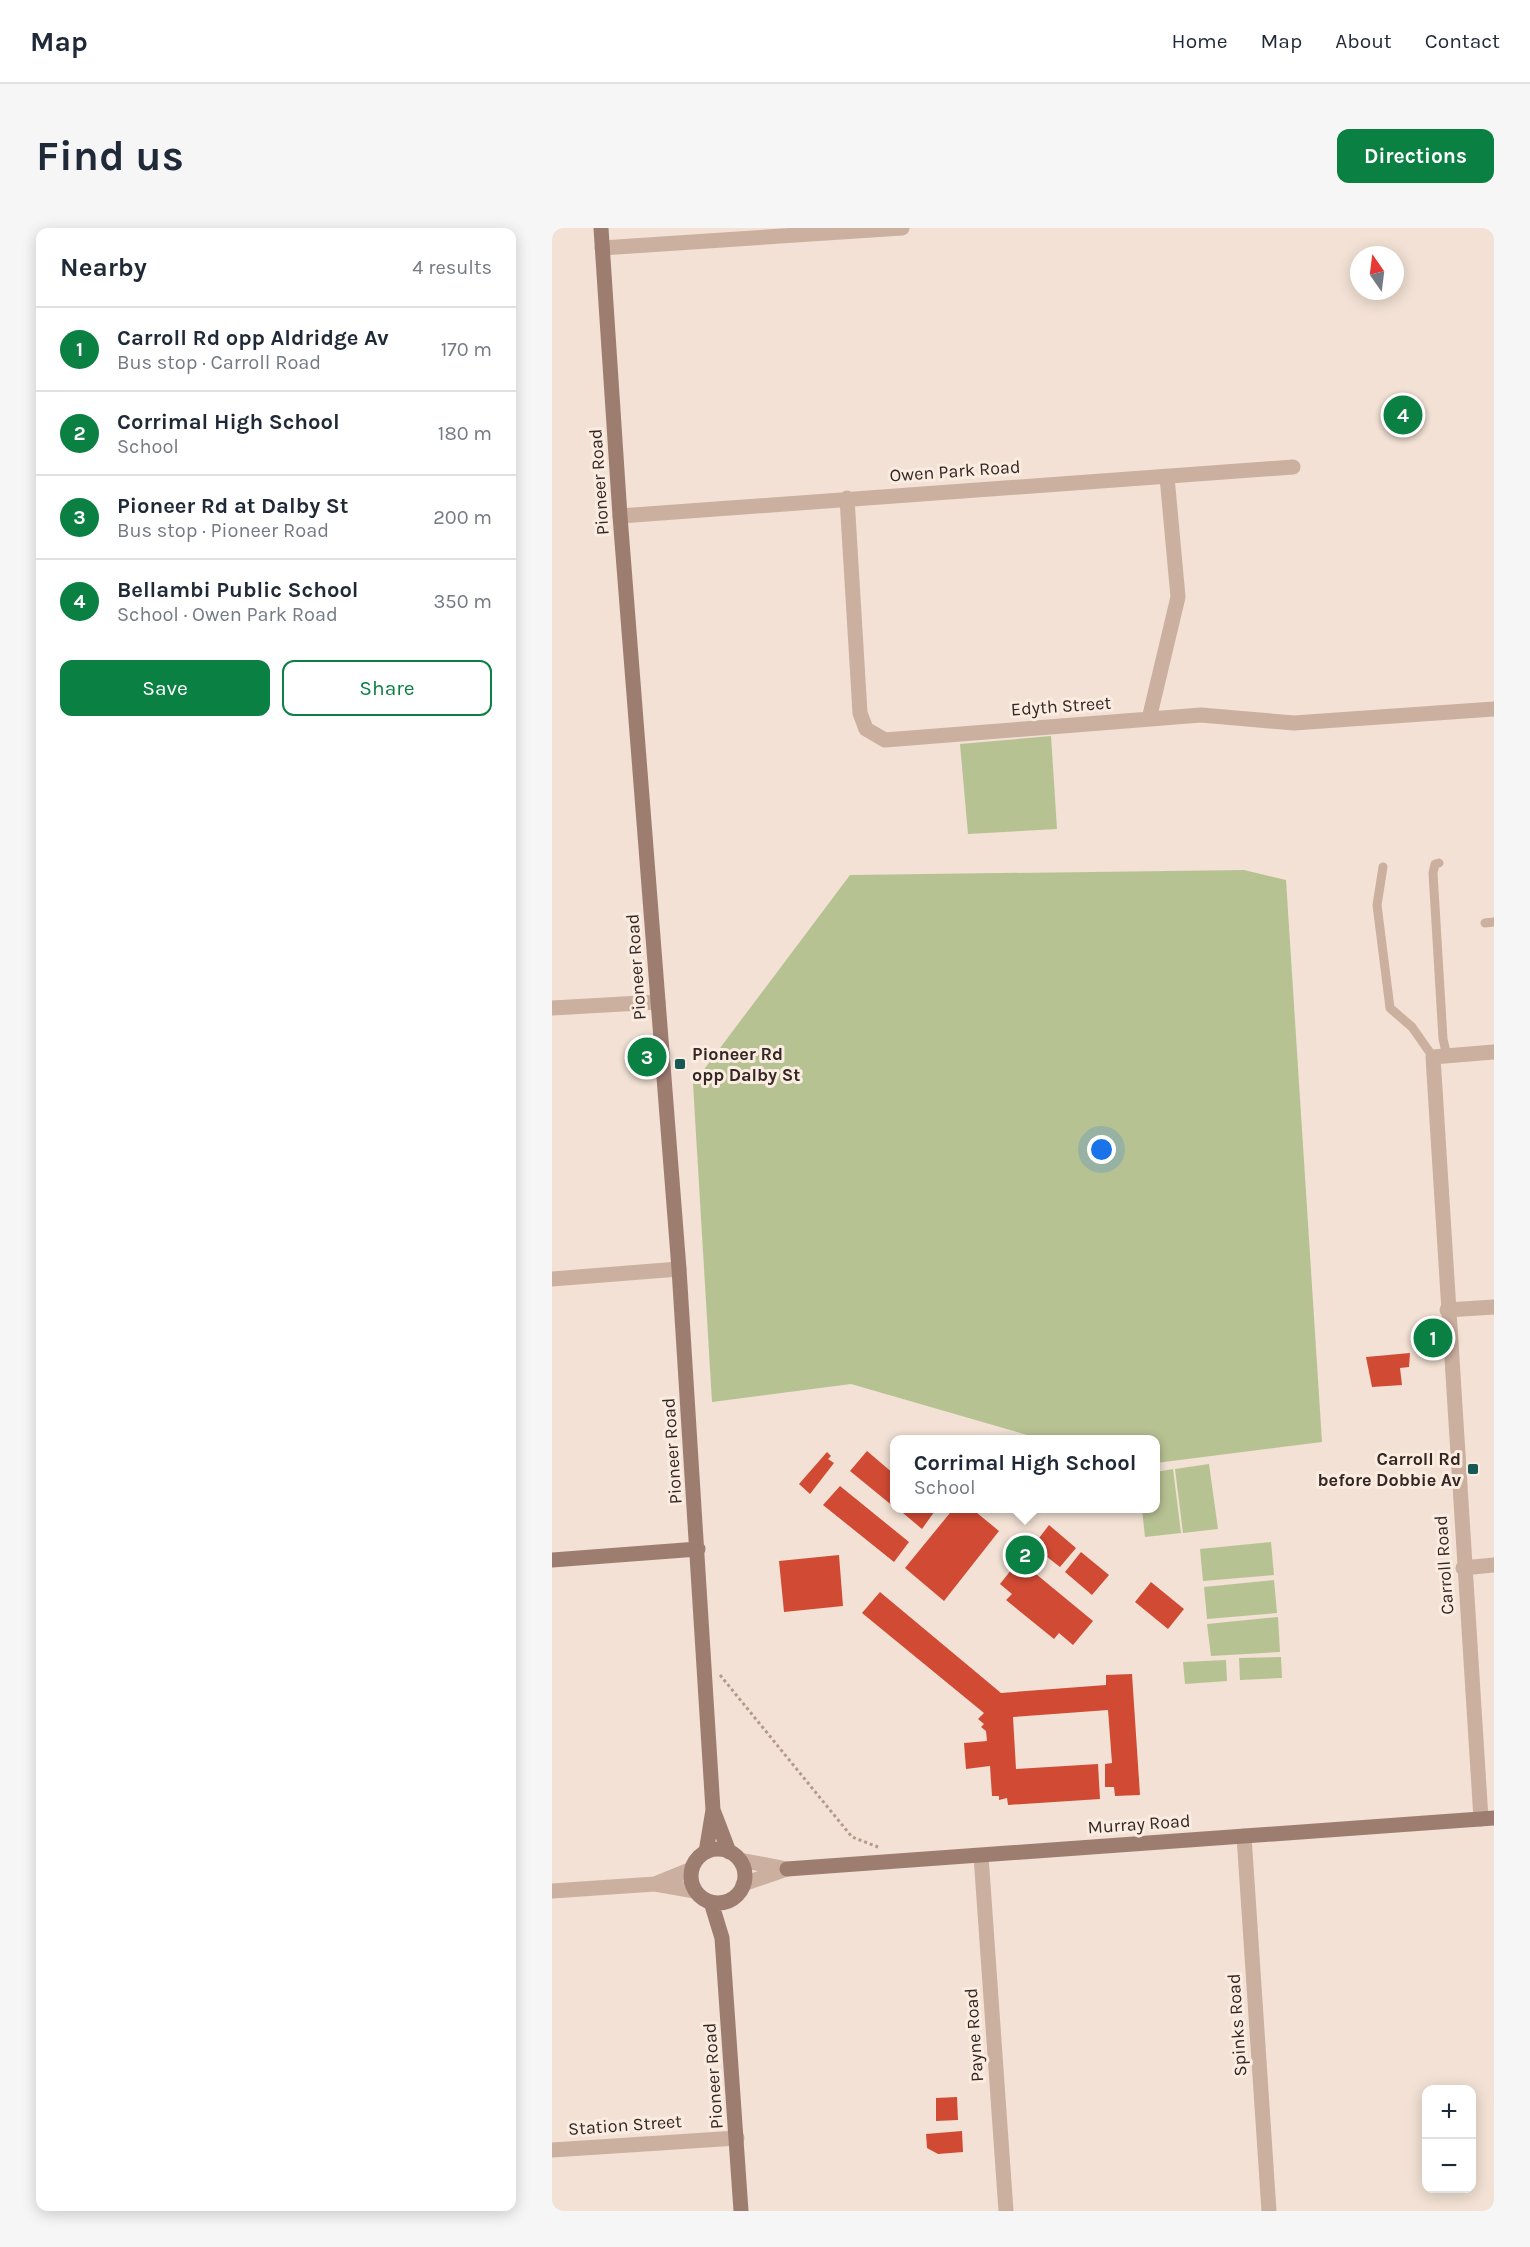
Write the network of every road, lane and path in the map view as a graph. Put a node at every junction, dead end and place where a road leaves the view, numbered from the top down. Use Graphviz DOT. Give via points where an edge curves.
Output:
graph roads {
  1 [pos="601,228"];
  2 [pos="902,228"];
  3 [pos="844,230"];
  4 [pos="602,249"];
  5 [pos="1293,467"];
  6 [pos="1167,477"];
  7 [pos="847,498"];
  8 [pos="620,516"];
  9 [pos="1494,709"];
  10 [pos="1149,719"];
  11 [pos="1439,863"];
  12 [pos="1383,867"];
  13 [pos="658,1002"];
  14 [pos="552,1008"];
  15 [pos="1494,1052"];
  16 [pos="1440,1056"];
  17 [pos="679,1269"];
  18 [pos="552,1279"];
  19 [pos="1494,1306"];
  20 [pos="1447,1310"];
  21 [pos="698,1549"];
  22 [pos="552,1560"];
  23 [pos="1494,1565"];
  24 [pos="1464,1568"];
  25 [pos="704,1655"];
  26 [pos="713,1810"];
  27 [pos="1487,1818"];
  28 [pos="1244,1836"];
  29 [pos="878,1848"];
  30 [pos="706,1852"];
  31 [pos="734,1856"];
  32 [pos="981,1856"];
  33 [pos="692,1869"];
  34 [pos="787,1869"];
  35 [pos="655,1884"];
  36 [pos="743,1884"];
  37 [pos="552,1891"];
  38 [pos="695,1891"];
  39 [pos="733,1899"];
  40 [pos="711,1902"];
  41 [pos="722,1938"];
  42 [pos="737,2138"];
  43 [pos="552,2150"];
  44 [pos="741,2211"];
  45 [pos="1006,2211"];
  46 [pos="1269,2211"];
  1 -- 4 [label="main road, Pioneer Road"];
  2 -- 3 [label="street"];
  3 -- 4 [label="street"];
  4 -- 8 [label="main road, Pioneer Road"];
  5 -- 6 [label="street, Owen Park Road"];
  6 -- 7 [label="street, Owen Park Road"];
  6 -- 10 [label="street" via="1178,597"];
  7 -- 8 [label="street, Owen Park Road"];
  7 -- 10 [label="street, Edyth Street" via="860,713 866,729 885,740"];
  8 -- 13 [label="main road, Pioneer Road"];
  9 -- 10 [label="street, Edyth Street" via="1294,723 1202,715"];
  11 -- 16 [label="lane" via="1434,870 1434,903 1443,1039"];
  12 -- 16 [label="lane" via="1377,905 1390,1008"];
  13 -- 14 [label="street"];
  13 -- 17 [label="main road, Pioneer Road"];
  15 -- 16 [label="street"];
  16 -- 20 [label="street, Carroll Road"];
  17 -- 18 [label="street"];
  17 -- 21 [label="main road, Pioneer Road"];
  19 -- 20 [label="street"];
  20 -- 24 [label="street, Carroll Road"];
  21 -- 22 [label="main road"];
  21 -- 25 [label="main road, Pioneer Road"];
  23 -- 24 [label="street"];
  24 -- 27 [label="street, Carroll Road"];
  25 -- 26 [label="main road, Pioneer Road"];
  25 -- 29 [label="path" via="852,1837"];
  26 -- 30 [label="main road, Pioneer Road"];
  26 -- 31 [label="main road, Pioneer Road"];
  27 -- 28 [label="main road, Murray Road"];
  28 -- 32 [label="main road, Murray Road"];
  28 -- 46 [label="street, Spinks Road"];
  30 -- 31 [label="main road" via="717,1849"];
  30 -- 33 [label="main road"];
  31 -- 34 [label="street, Murray Road"];
  31 -- 36 [label="main road" via="744,1870"];
  32 -- 34 [label="main road, Murray Road"];
  32 -- 45 [label="street, Payne Road"];
  33 -- 35 [label="street"];
  33 -- 38 [label="main road"];
  34 -- 36 [label="street, Murray Road"];
  35 -- 37 [label="street"];
  35 -- 38 [label="street"];
  36 -- 39 [label="main road"];
  38 -- 40 [label="main road"];
  39 -- 40 [label="main road"];
  39 -- 41 [label="main road, Pioneer Road"];
  40 -- 41 [label="main road, Pioneer Road"];
  41 -- 42 [label="main road, Pioneer Road"];
  42 -- 43 [label="street, Station Street"];
  42 -- 44 [label="main road, Pioneer Road"];
}
